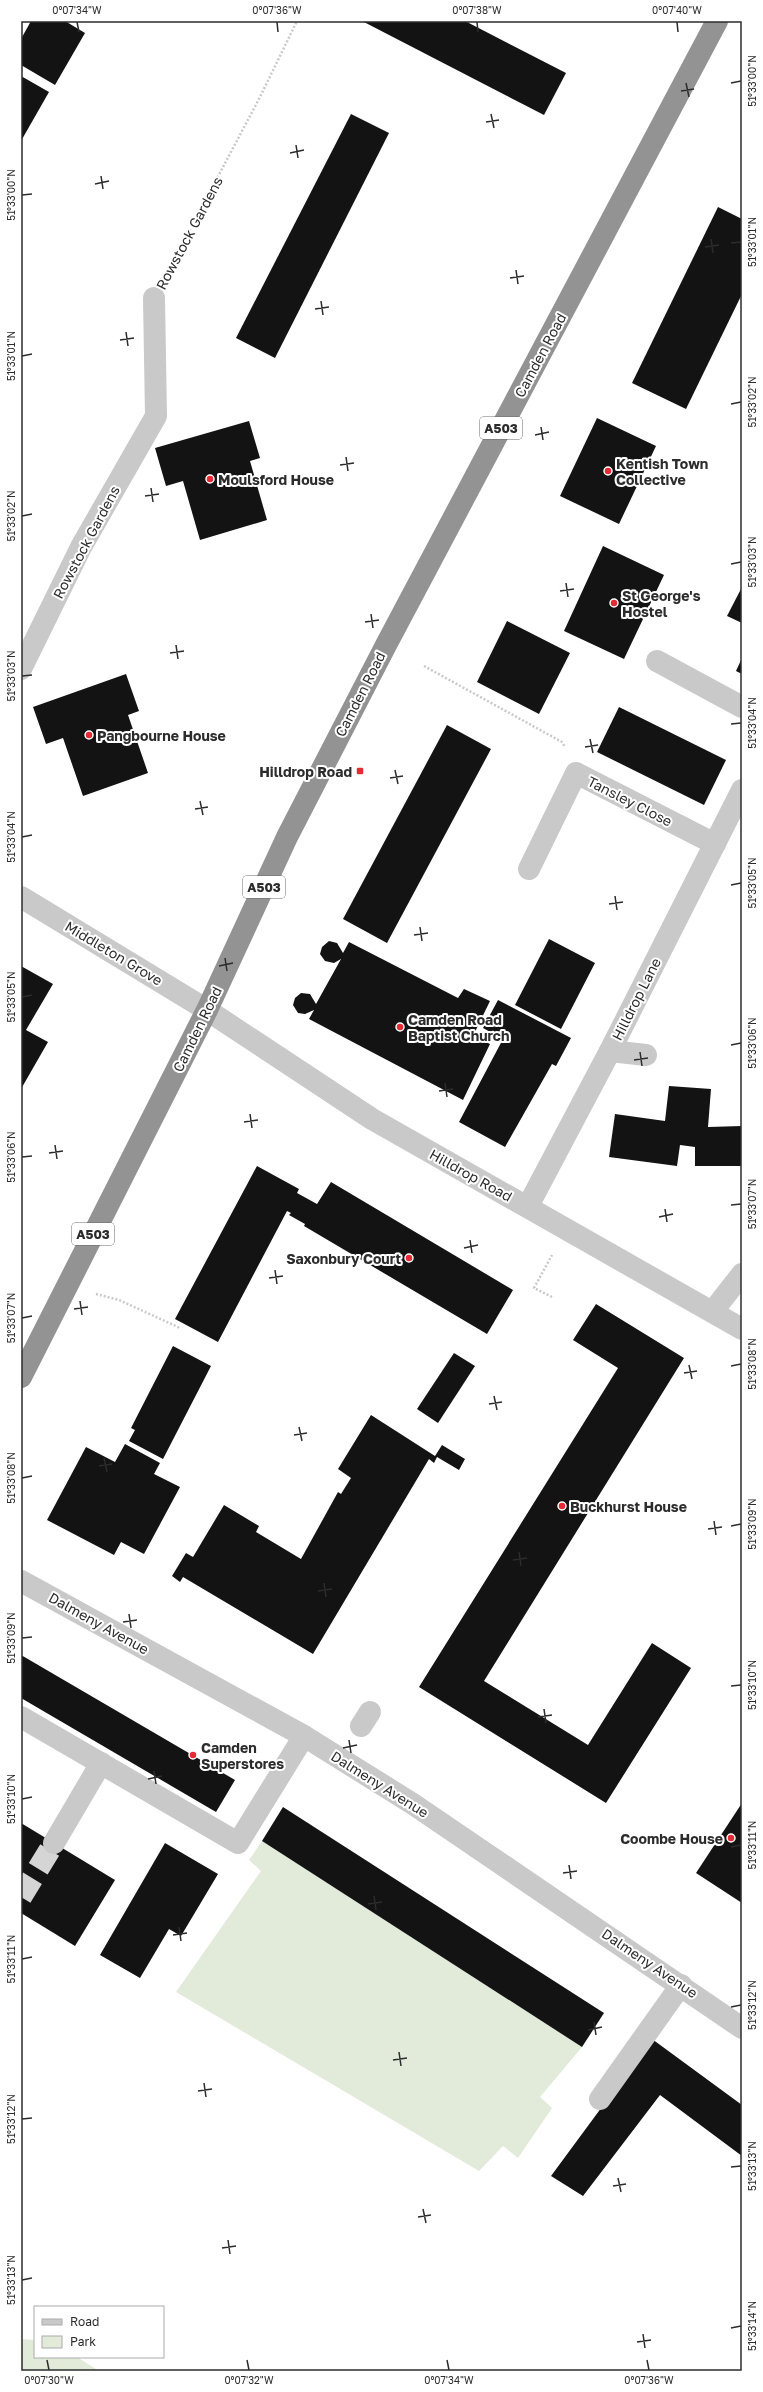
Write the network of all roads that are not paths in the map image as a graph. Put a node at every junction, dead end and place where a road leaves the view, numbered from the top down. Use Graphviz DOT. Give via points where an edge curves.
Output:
graph roads {
  1 [pos="717,21"];
  2 [pos="154,298"];
  3 [pos="657,661"];
  4 [pos="21,669"];
  5 [pos="742,708"];
  6 [pos="742,790"];
  7 [pos="715,844"];
  8 [pos="529,869"];
  9 [pos="21,897"];
  10 [pos="207,1010"];
  11 [pos="610,1051"];
  12 [pos="646,1054"];
  13 [pos="528,1206"];
  14 [pos="742,1274"];
  15 [pos="713,1311"];
  16 [pos="742,1329"];
  17 [pos="21,1376"];
  18 [pos="21,1581"];
  19 [pos="21,1717"];
  20 [pos="304,1736"];
  21 [pos="101,1763"];
  22 [pos="54,1843"];
  23 [pos="681,1984"];
  24 [pos="742,2028"];
  25 [pos="600,2099"];
  1 -- 10 [label="highway, Camden Road / A503" via="360,695 287,837"];
  2 -- 4 [label="street, Rowstock Gardens" via="156,416 81,547"];
  3 -- 5 [label="street"];
  6 -- 7 [label="street, Hilldrop Lane"];
  7 -- 8 [label="street, Tansley Close" via="576,773"];
  7 -- 11 [label="street, Hilldrop Lane"];
  9 -- 10 [label="street, Middleton Grove"];
  10 -- 13 [label="street, Hilldrop Road" via="372,1119"];
  10 -- 17 [label="highway, Camden Road / A503"];
  11 -- 12 [label="street"];
  11 -- 13 [label="street, Hilldrop Lane"];
  13 -- 15 [label="street, Hilldrop Road"];
  14 -- 15 [label="street"];
  15 -- 16 [label="street, Hilldrop Road"];
  18 -- 20 [label="street, Dalmeny Avenue"];
  19 -- 21 [label="street"];
  20 -- 21 [label="street" via="238,1843"];
  20 -- 23 [label="street, Dalmeny Avenue" via="413,1804"];
  21 -- 22 [label="street"];
  23 -- 24 [label="street, Dalmeny Avenue"];
  23 -- 25 [label="street"];
}
